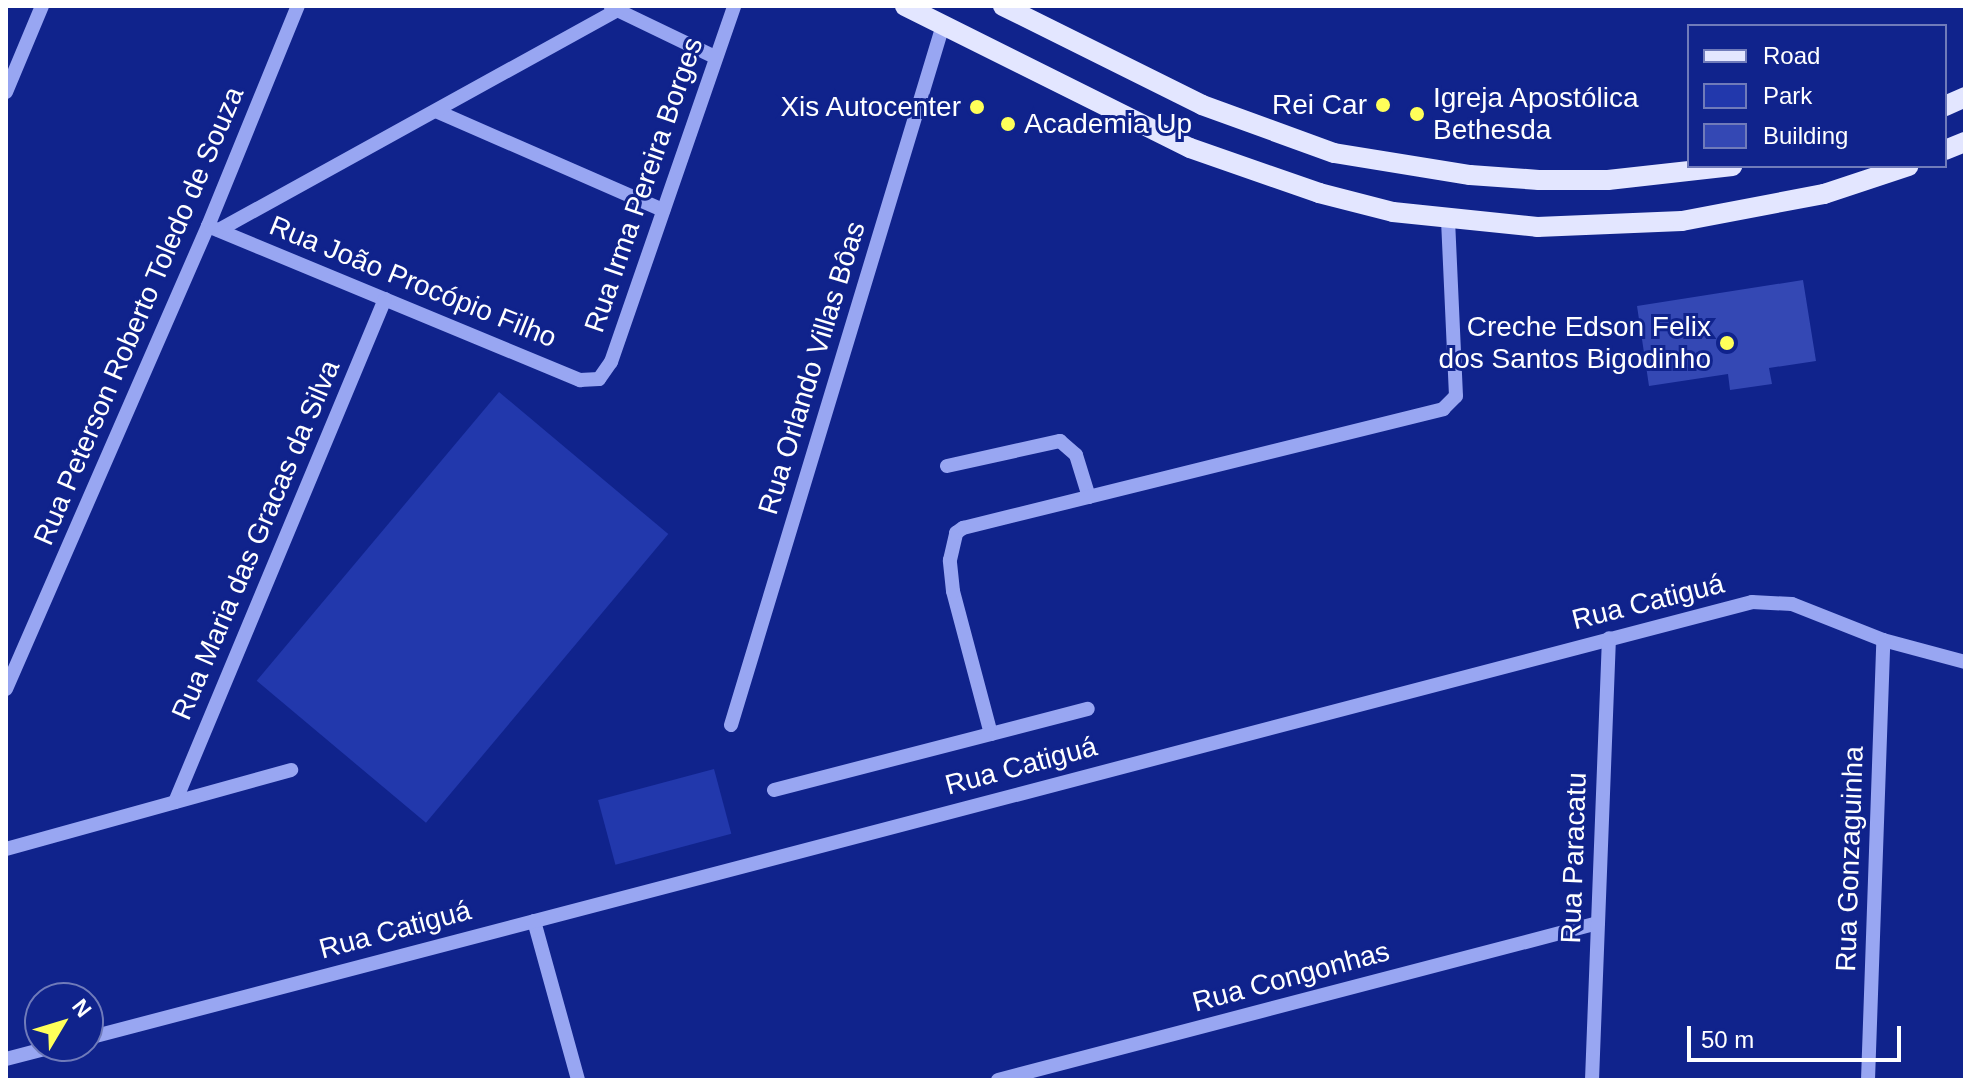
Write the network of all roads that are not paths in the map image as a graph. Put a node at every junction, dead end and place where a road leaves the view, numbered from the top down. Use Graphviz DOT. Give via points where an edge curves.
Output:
graph roads {
  1 [pos="42,6"];
  2 [pos="298,6"];
  3 [pos="734,6"];
  4 [pos="905,6"];
  5 [pos="1003,6"];
  6 [pos="614,8"];
  7 [pos="943,25"];
  8 [pos="715,57"];
  9 [pos="6,92"];
  10 [pos="436,111"];
  11 [pos="1716,168"];
  12 [pos="1902,168"];
  13 [pos="663,210"];
  14 [pos="1448,220"];
  15 [pos="214,228"];
  16 [pos="385,299"];
  17 [pos="599,379"];
  18 [pos="947,466"];
  19 [pos="1089,497"];
  20 [pos="1609,638"];
  21 [pos="1883,640"];
  22 [pos="1965,662"];
  23 [pos="6,689"];
  24 [pos="1088,709"];
  25 [pos="731,725"];
  26 [pos="991,734"];
  27 [pos="291,770"];
  28 [pos="774,790"];
  29 [pos="175,802"];
  30 [pos="6,849"];
  31 [pos="534,921"];
  32 [pos="1598,923"];
  33 [pos="104,1034"];
  34 [pos="578,1080"];
  35 [pos="998,1080"];
  36 [pos="1592,1080"];
  37 [pos="1868,1080"];
  1 -- 9 [label="street"];
  2 -- 15 [label="street, Rua Peterson Roberto Toledo de Souza"];
  3 -- 8 [label="street, Rua Irma Pereira Borges"];
  4 -- 7 [label="main road"];
  5 -- 11 [label="main road" via="1202,105 1334,153 1470,175 1539,180 1635,178"];
  6 -- 8 [label="street"];
  6 -- 10 [label="street"];
  7 -- 14 [label="main road" via="1190,148 1319,193"];
  7 -- 25 [label="street, Rua Orlando Villas Bôas"];
  8 -- 13 [label="street, Rua Irma Pereira Borges"];
  10 -- 13 [label="street"];
  10 -- 15 [label="street"];
  12 -- 14 [label="main road" via="1824,194 1682,221 1537,227"];
  13 -- 17 [label="street, Rua Irma Pereira Borges" via="611,362"];
  14 -- 19 [label="street" via="1456,388 1450,405"];
  15 -- 16 [label="street, Rua João Procópio Filho"];
  15 -- 23 [label="street, Rua Peterson Roberto Toledo de Souza"];
  16 -- 17 [label="street, Rua João Procópio Filho" via="580,380"];
  16 -- 29 [label="street, Rua Maria das Gracas da Silva"];
  18 -- 19 [label="street" via="1060,441 1076,455"];
  19 -- 26 [label="street" via="963,528 951,542 953,591"];
  20 -- 21 [label="street, Rua Catiguá" via="1765,600 1792,604"];
  20 -- 31 [label="street, Rua Catiguá"];
  20 -- 32 [label="street, Rua Paracatu"];
  21 -- 22 [label="street, Rua Catiguá"];
  21 -- 37 [label="street, Rua Gonzaguinha"];
  24 -- 26 [label="street"];
  26 -- 28 [label="street"];
  27 -- 29 [label="street"];
  29 -- 30 [label="street"];
  31 -- 33 [label="street, Rua Catiguá"];
  31 -- 34 [label="street"];
  32 -- 35 [label="street, Rua Congonhas"];
  32 -- 36 [label="street, Rua Paracatu"];
}
